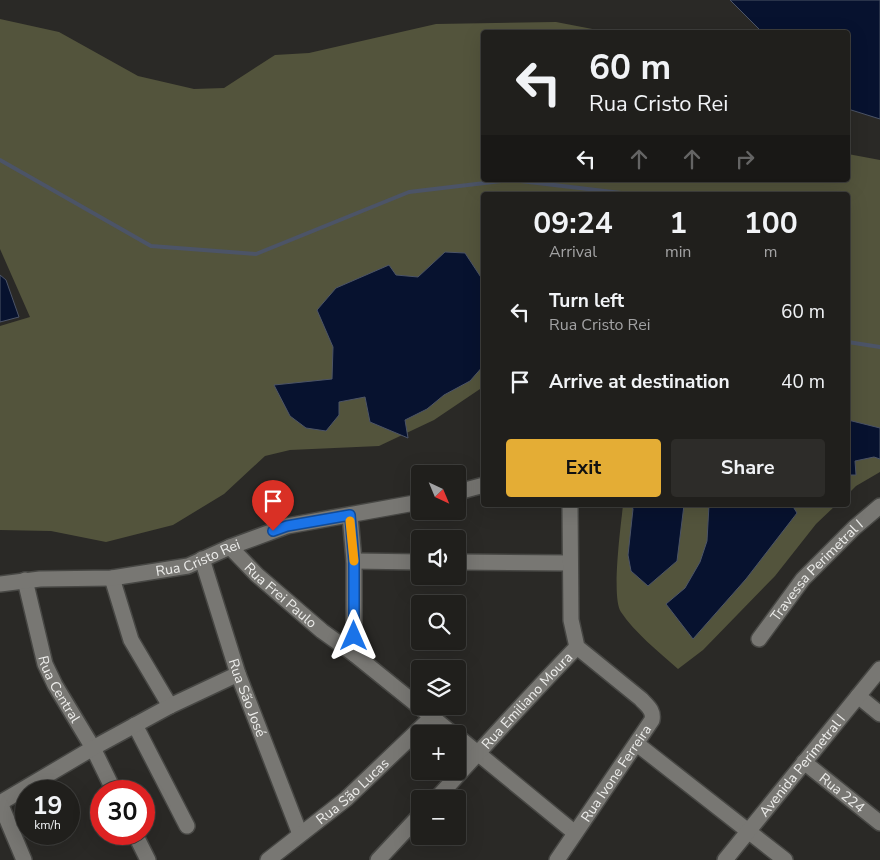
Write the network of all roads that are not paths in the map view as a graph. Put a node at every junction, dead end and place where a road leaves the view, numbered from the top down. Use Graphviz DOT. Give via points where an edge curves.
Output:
graph roads {
  1 [pos="481,486"];
  2 [pos="466,490"];
  3 [pos="411,504"];
  4 [pos="880,506"];
  5 [pos="570,507"];
  6 [pos="350,515"];
  7 [pos="230,547"];
  8 [pos="202,559"];
  9 [pos="354,561"];
  10 [pos="411,562"];
  11 [pos="466,562"];
  12 [pos="570,563"];
  13 [pos="112,578"];
  14 [pos="25,580"];
  15 [pos="0,584"];
  16 [pos="759,639"];
  17 [pos="577,647"];
  18 [pos="354,654"];
  19 [pos="880,669"];
  20 [pos="238,674"];
  21 [pos="858,696"];
  22 [pos="170,706"];
  23 [pos="880,714"];
  24 [pos="432,717"];
  25 [pos="135,725"];
  26 [pos="442,725"];
  27 [pos="466,744"];
  28 [pos="637,744"];
  29 [pos="93,748"];
  30 [pos="478,754"];
  31 [pos="804,762"];
  32 [pos="109,780"];
  33 [pos="444,790"];
  34 [pos="0,803"];
  35 [pos="880,823"];
  36 [pos="411,825"];
  37 [pos="187,826"];
  38 [pos="748,831"];
  39 [pos="575,833"];
  40 [pos="300,834"];
  41 [pos="140,845"];
  42 [pos="24,860"];
  43 [pos="148,860"];
  44 [pos="268,860"];
  45 [pos="378,860"];
  46 [pos="557,860"];
  47 [pos="725,860"];
  48 [pos="785,860"];
  1 -- 2 [label="street"];
  3 -- 6 [label="street, Rua Cristo Rei"];
  4 -- 16 [label="street, Travessa Perimetral I" via="803,579"];
  5 -- 12 [label="street"];
  6 -- 7 [label="street, Rua Cristo Rei" via="287,526"];
  6 -- 9 [label="street"];
  7 -- 8 [label="street, Rua Cristo Rei"];
  7 -- 18 [label="street, Rua Frei Paulo" via="257,576"];
  8 -- 13 [label="street, Rua Cristo Rei" via="188,566"];
  8 -- 20 [label="street, Rua São José"];
  9 -- 10 [label="street"];
  9 -- 18 [label="street"];
  11 -- 12 [label="street"];
  12 -- 17 [label="street" via="571,620"];
  13 -- 14 [label="street, Rua Cristo Rei"];
  13 -- 22 [label="street" via="131,640"];
  14 -- 15 [label="street, Rua Cristo Rei"];
  14 -- 29 [label="street, Rua Central" via="45,664"];
  17 -- 28 [label="street, Rua Ivone Ferreira" via="641,699 652,712 652,720"];
  17 -- 30 [label="street, Rua Emiliano Moura"];
  18 -- 24 [label="street, Rua Frei Paulo"];
  19 -- 21 [label="street, Avenida Perimetral I"];
  20 -- 22 [label="street"];
  20 -- 40 [label="street, Rua São José"];
  21 -- 23 [label="street"];
  21 -- 31 [label="street, Avenida Perimetral I"];
  22 -- 25 [label="street"];
  24 -- 26 [label="street, Rua Frei Paulo"];
  24 -- 40 [label="street, Rua São Lucas" via="346,799"];
  25 -- 29 [label="street"];
  25 -- 37 [label="street"];
  27 -- 30 [label="street"];
  28 -- 38 [label="street"];
  28 -- 39 [label="street, Rua Ivone Ferreira"];
  29 -- 32 [label="street, Rua Central"];
  29 -- 34 [label="street"];
  30 -- 33 [label="street, Rua Emiliano Moura"];
  30 -- 39 [label="street"];
  31 -- 35 [label="street, Rua 224"];
  31 -- 38 [label="street, Avenida Perimetral I"];
  34 -- 42 [label="street"];
  36 -- 45 [label="street"];
  38 -- 47 [label="street, Avenida Perimetral I"];
  38 -- 48 [label="street"];
  39 -- 46 [label="street, Rua Ivone Ferreira"];
  40 -- 44 [label="street, Rua São Lucas"];
  41 -- 43 [label="street"];
}
